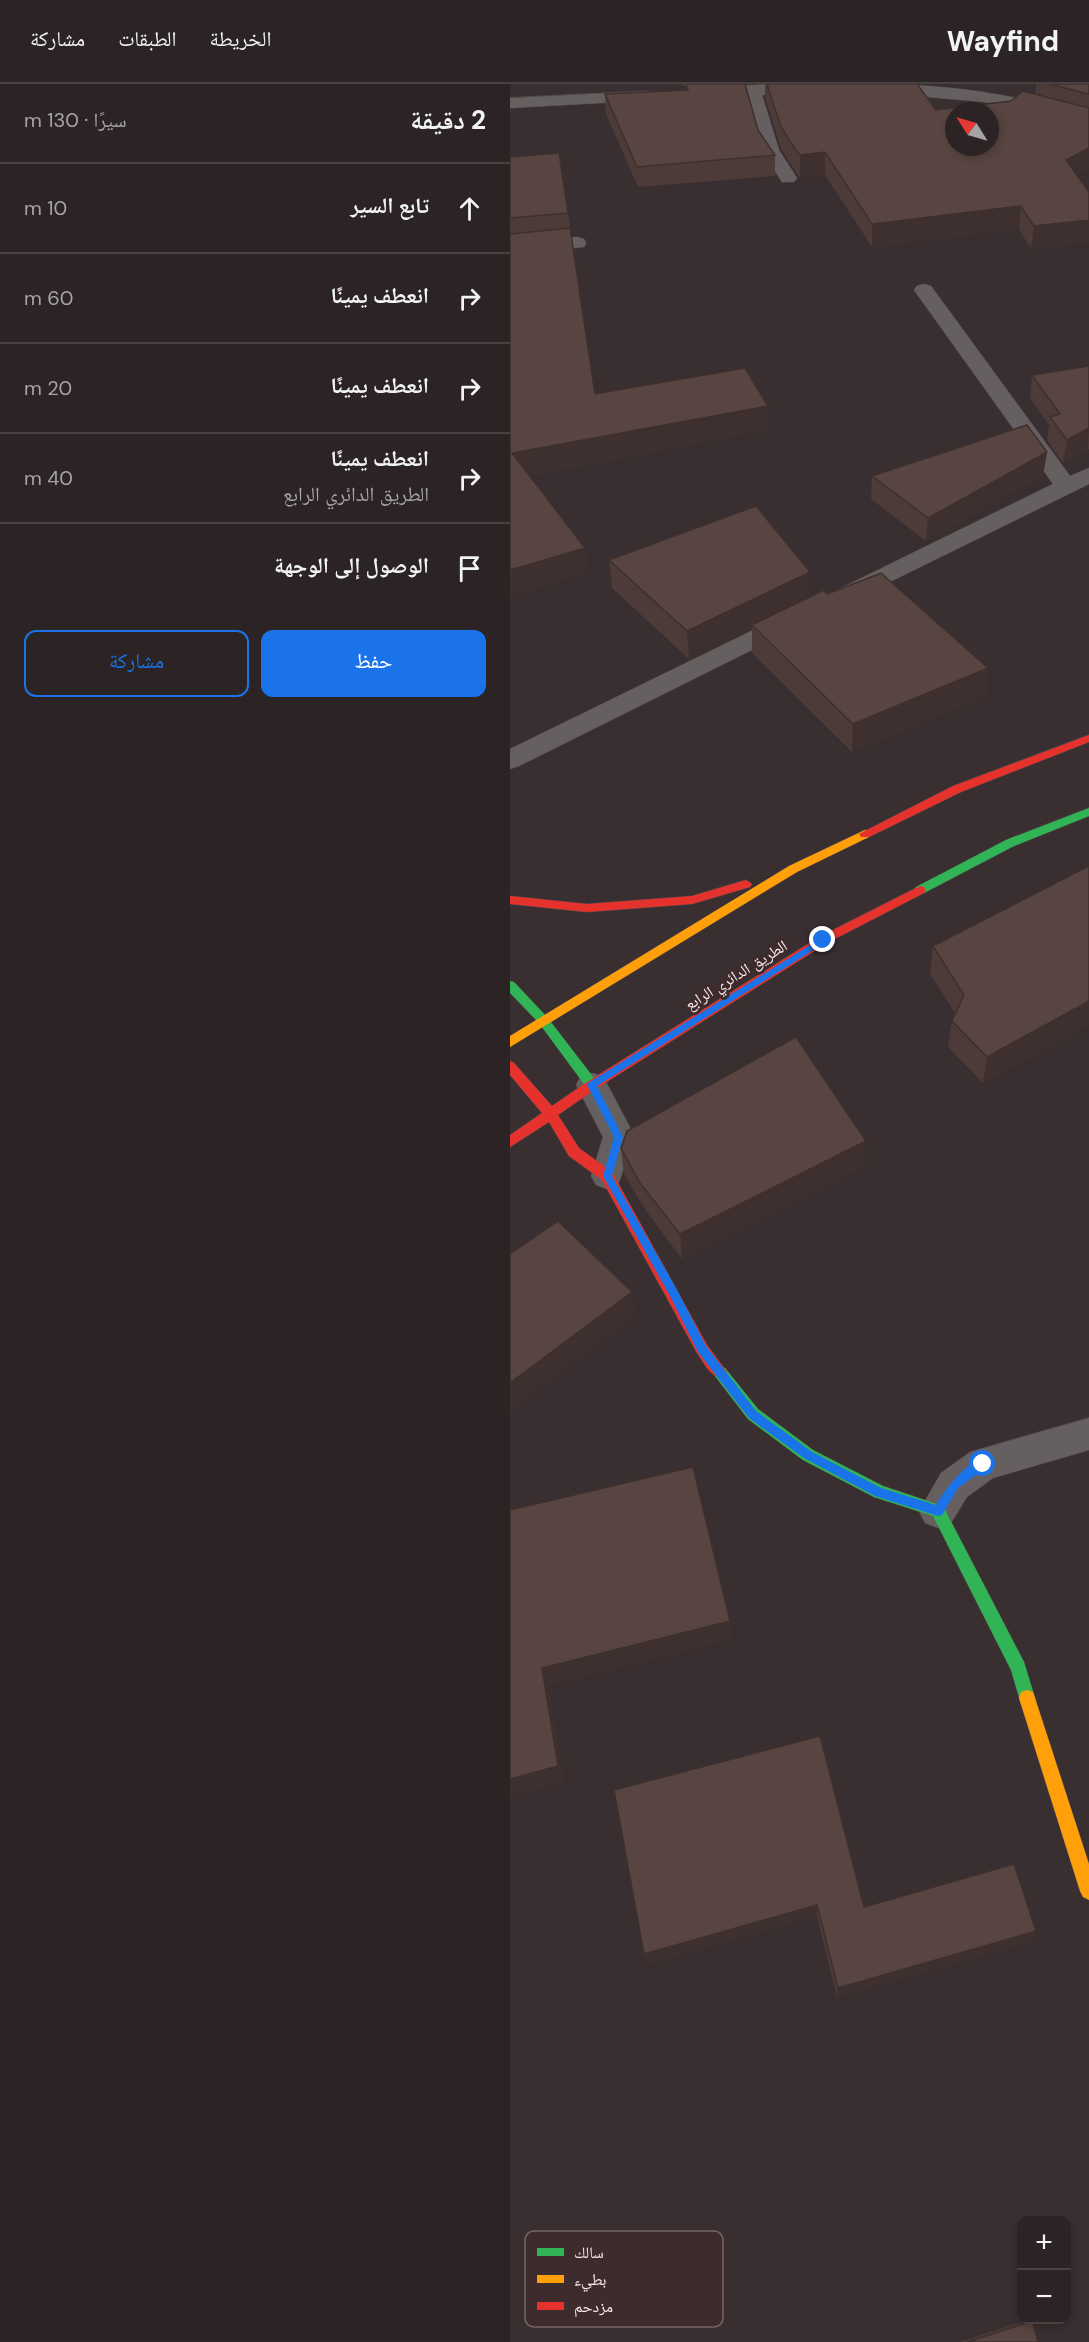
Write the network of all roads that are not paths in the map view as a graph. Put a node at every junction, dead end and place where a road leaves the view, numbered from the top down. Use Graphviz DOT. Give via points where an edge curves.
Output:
graph roads {
  1 [pos="797,85"];
  2 [pos="833,86"];
  3 [pos="857,86"];
  4 [pos="752,90"];
  5 [pos="684,94"];
  6 [pos="661,96"];
  7 [pos="510,103"];
  8 [pos="1089,124"];
  9 [pos="788,178"];
  10 [pos="577,243"];
  11 [pos="510,249"];
  12 [pos="924,290"];
  13 [pos="1089,475"];
  14 [pos="1066,486"];
  15 [pos="1089,738"];
  16 [pos="510,760"];
  17 [pos="1089,812"];
  18 [pos="793,869"];
  19 [pos="510,900"];
  20 [pos="510,985"];
  21 [pos="543,1020"];
  22 [pos="510,1042"];
  23 [pos="510,1066"];
  24 [pos="592,1085"];
  25 [pos="550,1113"];
  26 [pos="510,1142"];
  27 [pos="607,1176"];
  28 [pos="1089,1434"];
  29 [pos="938,1511"];
  30 [pos="1089,1892"];
  1 -- 2 [label="street"];
  1 -- 4 [label="street"];
  3 -- 8 [label="street" via="982,95"];
  4 -- 5 [label="street"];
  4 -- 9 [label="street" via="770,150"];
  6 -- 7 [label="street"];
  10 -- 11 [label="street"];
  12 -- 14 [label="street"];
  13 -- 14 [label="street"];
  14 -- 16 [label="street"];
  15 -- 18 [label="main road" via="957,789"];
  17 -- 24 [label="main road, الطريق الدائري الرابع" via="1010,843 823,940"];
  18 -- 19 [label="main road" via="692,900 587,908"];
  18 -- 21 [label="main road"];
  20 -- 21 [label="main road"];
  21 -- 22 [label="main road"];
  21 -- 24 [label="main road"];
  23 -- 25 [label="main road"];
  24 -- 25 [label="main road, الطريق الدائري الرابع"];
  24 -- 27 [label="street" via="619,1137"];
  25 -- 26 [label="main road, الطريق الدائري الرابع"];
  25 -- 27 [label="main road" via="574,1152"];
  27 -- 29 [label="main road" via="702,1349 753,1414 808,1455 879,1492"];
  28 -- 29 [label="street" via="983,1464 954,1485"];
  29 -- 30 [label="main road" via="1018,1668"];
}
